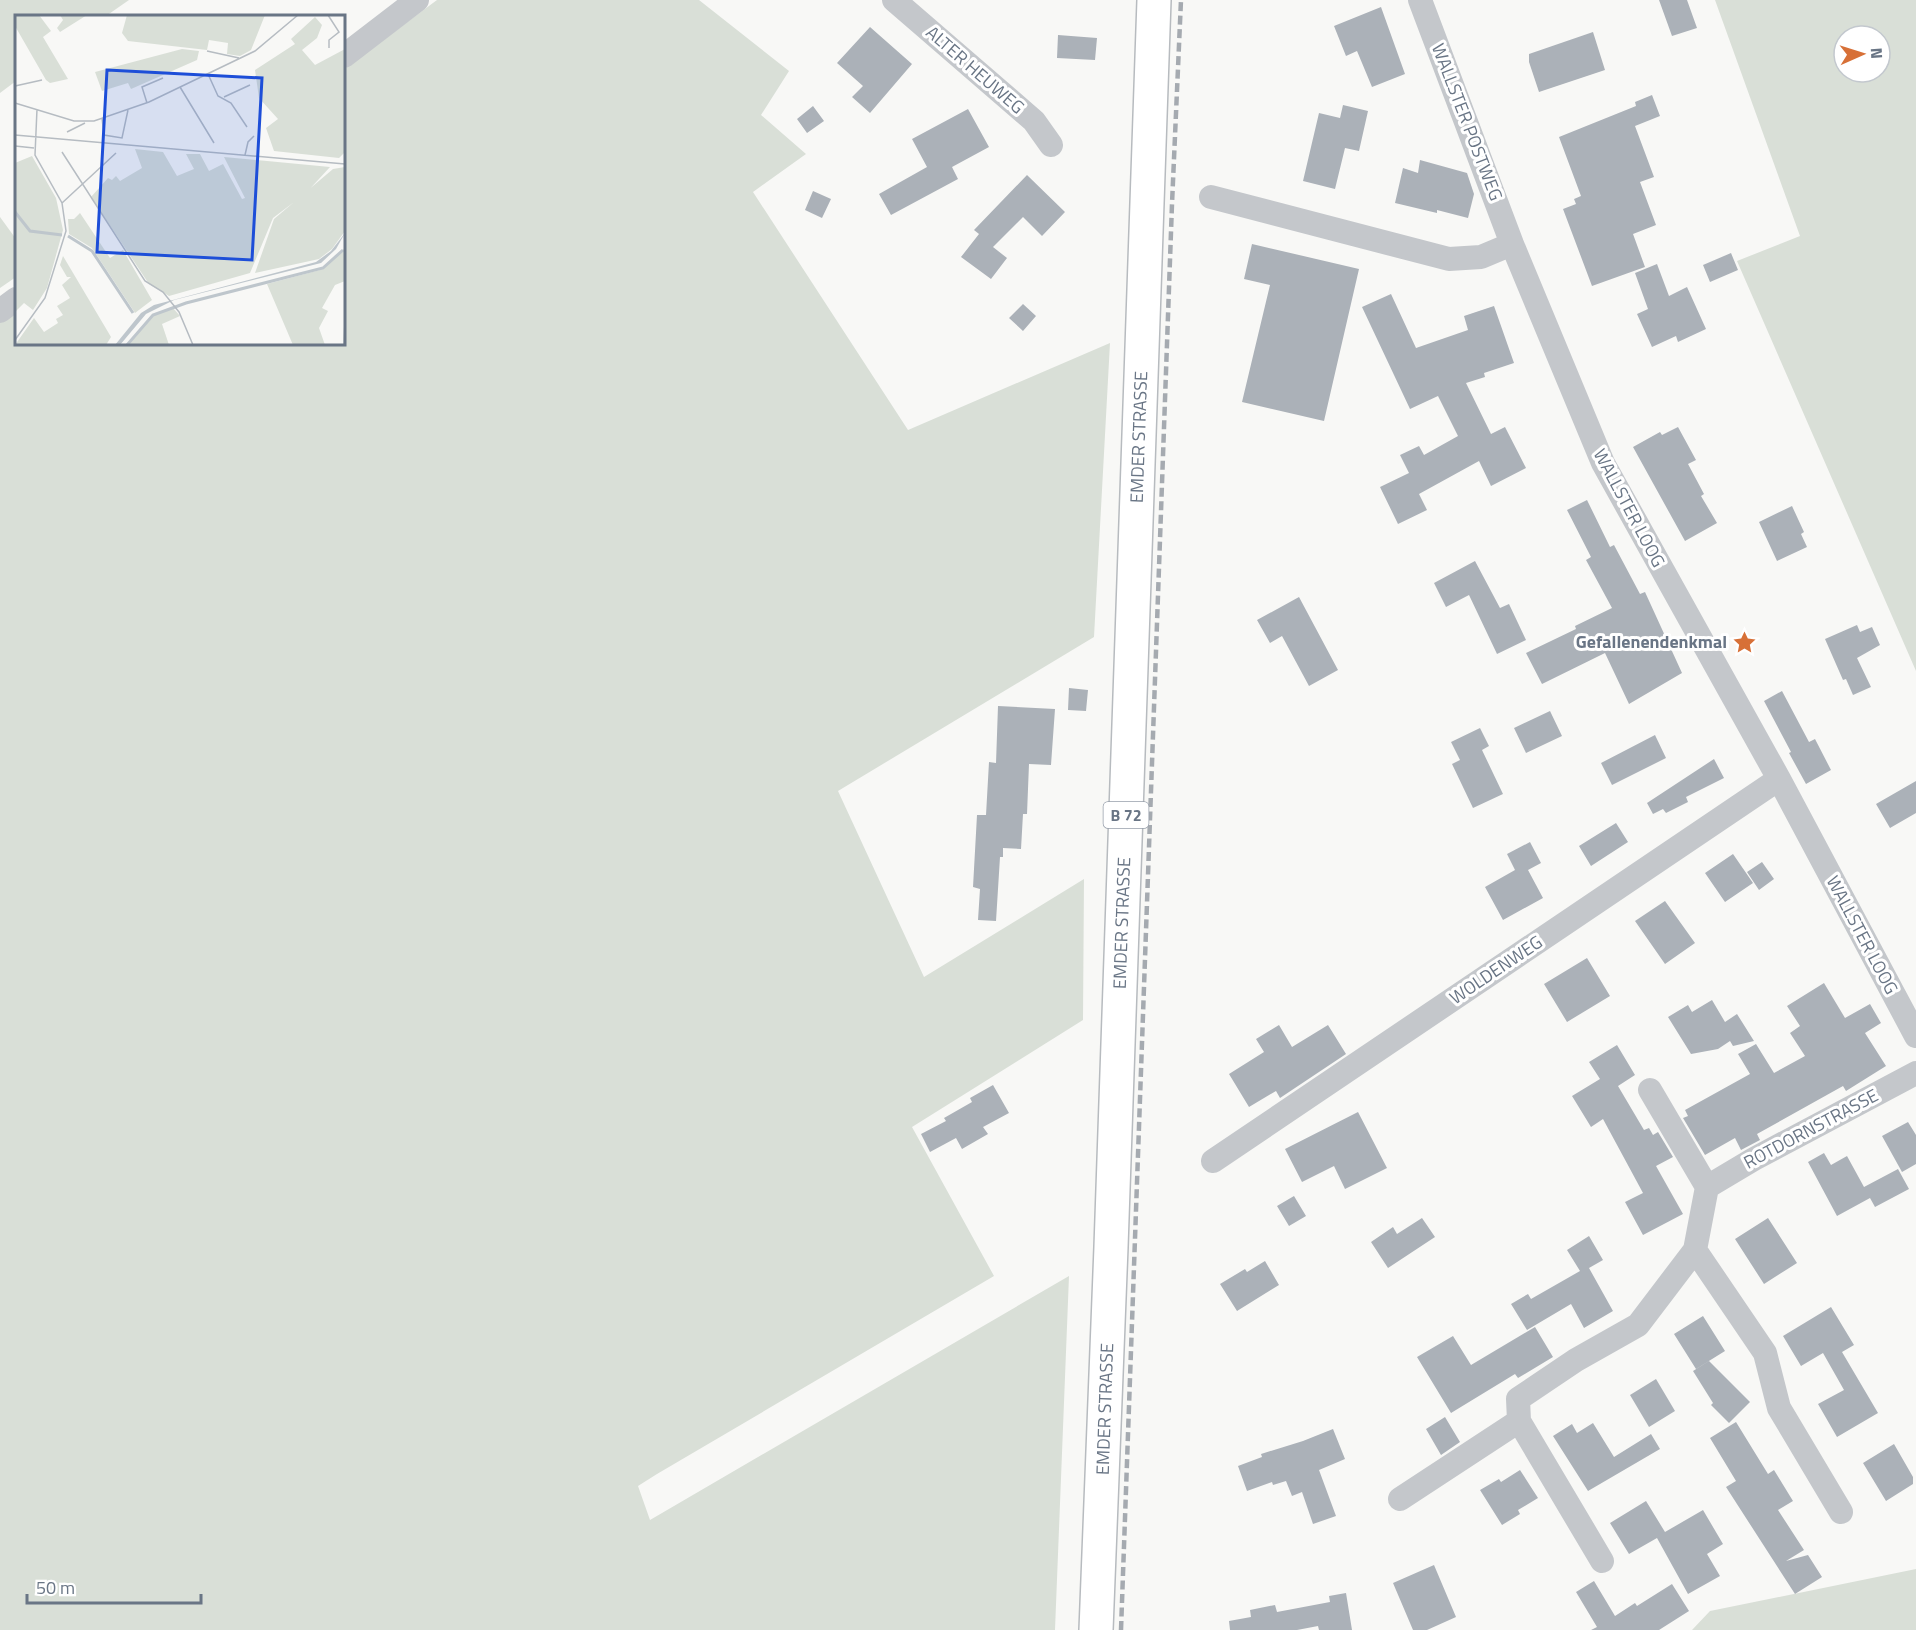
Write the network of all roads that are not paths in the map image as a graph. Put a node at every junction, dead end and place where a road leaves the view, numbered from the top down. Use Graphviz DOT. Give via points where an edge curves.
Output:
graph roads {
  1 [pos="417,0"];
  2 [pos="894,0"];
  3 [pos="1154,0"];
  4 [pos="1420,0"];
  5 [pos="345,55"];
  6 [pos="1051,145"];
  7 [pos="1211,197"];
  8 [pos="1512,244"];
  9 [pos="15,300"];
  10 [pos="0,311"];
  11 [pos="1779,779"];
  12 [pos="1916,1036"];
  13 [pos="1916,1073"];
  14 [pos="1650,1090"];
  15 [pos="1213,1161"];
  16 [pos="1707,1187"];
  17 [pos="1695,1250"];
  18 [pos="1519,1421"];
  19 [pos="1400,1499"];
  20 [pos="1841,1512"];
  21 [pos="1602,1560"];
  22 [pos="1096,1630"];
  1 -- 5 [label="street"];
  2 -- 6 [label="street, ALTER HEUWEG" via="1034,120"];
  3 -- 22 [label="main road, EMDER STRASSE / B 72"];
  4 -- 8 [label="street, WALLSTER POSTWEG"];
  7 -- 8 [label="street" via="1449,259 1481,257"];
  8 -- 11 [label="street, WALLSTER LOOG" via="1603,463"];
  9 -- 10 [label="street"];
  11 -- 12 [label="street, WALLSTER LOOG"];
  11 -- 15 [label="street, WOLDENWEG"];
  13 -- 16 [label="street, ROTDORNSTRASSE"];
  14 -- 16 [label="street"];
  16 -- 17 [label="street"];
  17 -- 18 [label="street" via="1638,1325 1575,1360 1518,1399"];
  17 -- 20 [label="street" via="1765,1353 1779,1408"];
  18 -- 19 [label="street"];
  18 -- 21 [label="street"];
}
